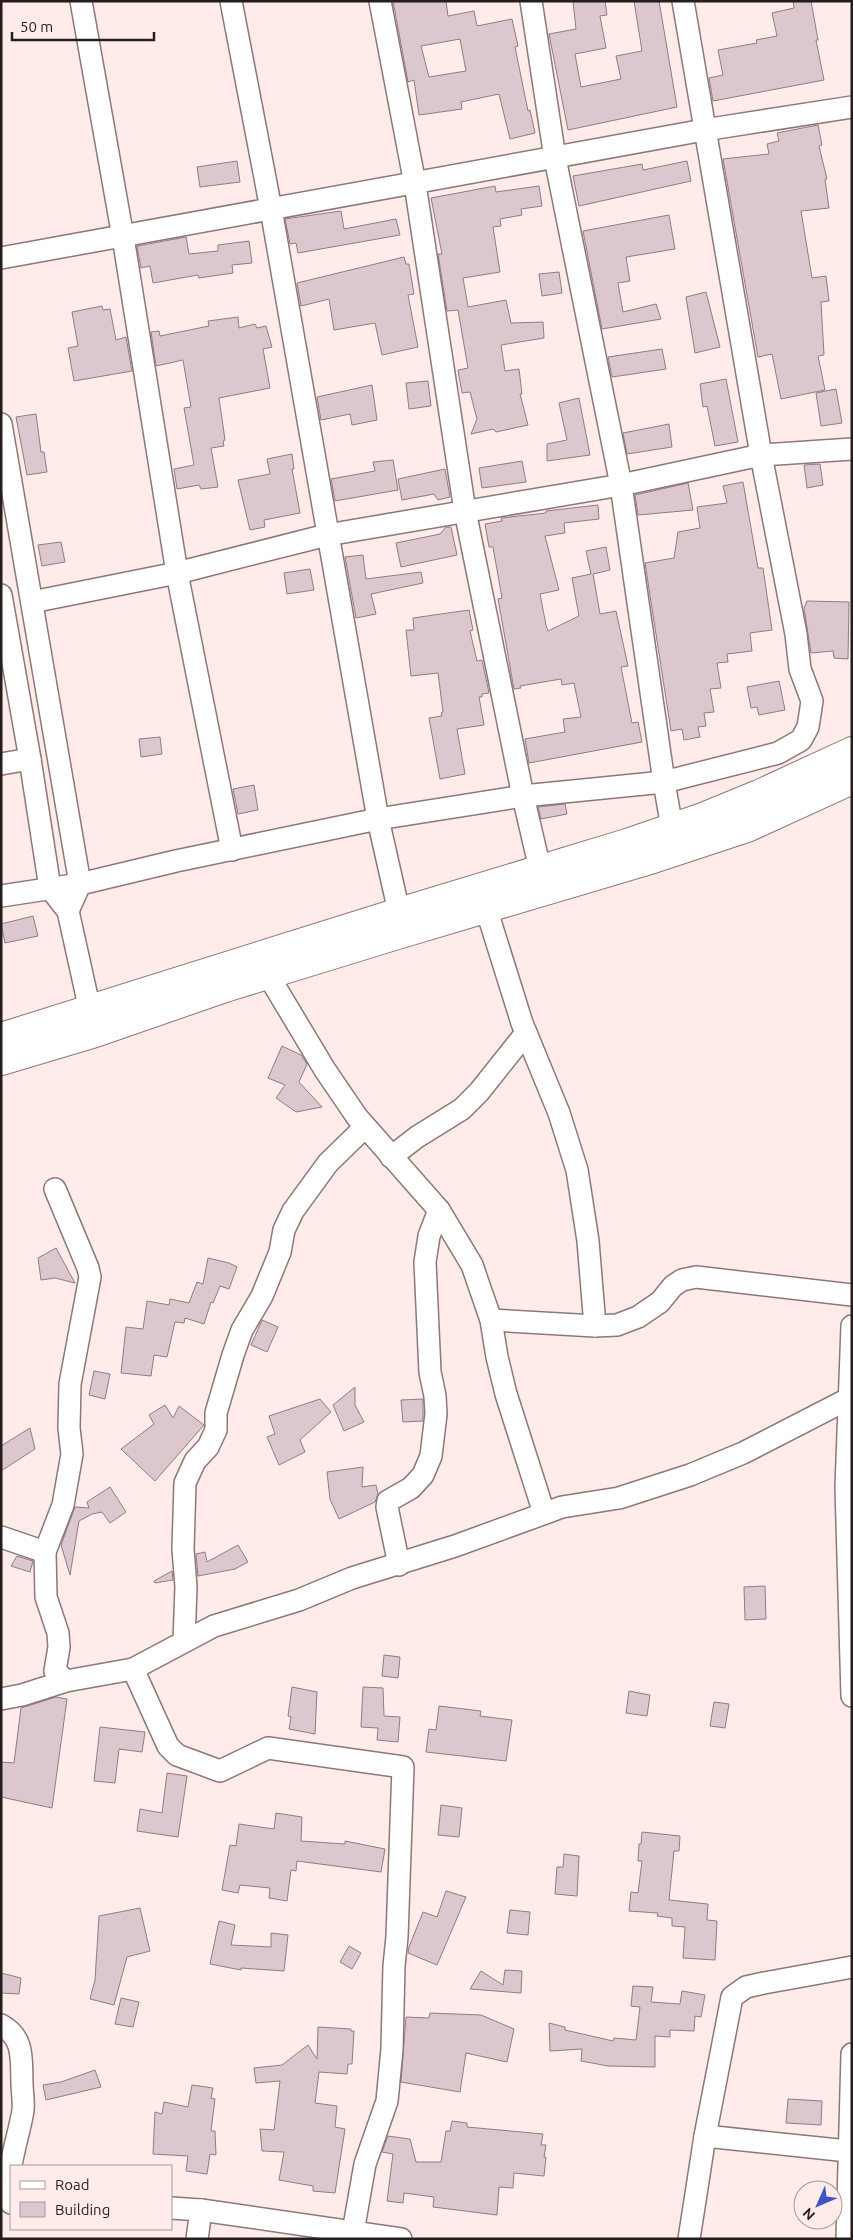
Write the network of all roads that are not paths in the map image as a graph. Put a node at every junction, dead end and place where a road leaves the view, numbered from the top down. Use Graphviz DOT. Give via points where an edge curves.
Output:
graph roads {
  1 [pos="80,1"];
  2 [pos="231,1"];
  3 [pos="380,1"];
  4 [pos="531,1"];
  5 [pos="683,1"];
  6 [pos="852,107"];
  7 [pos="704,130"];
  8 [pos="555,158"];
  9 [pos="415,184"];
  10 [pos="271,209"];
  11 [pos="123,237"];
  12 [pos="1,258"];
  13 [pos="1,424"];
  14 [pos="852,449"];
  15 [pos="761,455"];
  16 [pos="622,485"];
  17 [pos="465,511"];
  18 [pos="327,535"];
  19 [pos="177,573"];
  20 [pos="1,595"];
  21 [pos="32,602"];
  22 [pos="36,629"];
  23 [pos="5,635"];
  24 [pos="852,751"];
  25 [pos="30,759"];
  26 [pos="1,764"];
  27 [pos="852,780"];
  28 [pos="664,782"];
  29 [pos="523,796"];
  30 [pos="378,819"];
  31 [pos="672,828"];
  32 [pos="232,850"];
  33 [pos="540,869"];
  34 [pos="80,884"];
  35 [pos="50,888"];
  36 [pos="1,896"];
  37 [pos="501,896"];
  38 [pos="68,911"];
  39 [pos="399,912"];
  40 [pos="268,974"];
  41 [pos="92,1021"];
  42 [pos="526,1033"];
  43 [pos="1,1037"];
  44 [pos="1,1061"];
  45 [pos="365,1127"];
  46 [pos="391,1157"];
  47 [pos="55,1189"];
  48 [pos="439,1210"];
  49 [pos="852,1295"];
  50 [pos="491,1320"];
  51 [pos="596,1326"];
  52 [pos="852,1326"];
  53 [pos="851,1397"];
  54 [pos="544,1513"];
  55 [pos="1,1537"];
  56 [pos="45,1552"];
  57 [pos="398,1565"];
  58 [pos="184,1640"];
  59 [pos="133,1669"];
  60 [pos="66,1682"];
  61 [pos="852,1696"];
  62 [pos="1,1699"];
  63 [pos="852,1967"];
  64 [pos="1,2025"];
  65 [pos="852,2054"];
  66 [pos="706,2136"];
  67 [pos="848,2151"];
  68 [pos="10,2202"];
  69 [pos="172,2208"];
  70 [pos="201,2210"];
  71 [pos="353,2232"];
  72 [pos="197,2239"];
  73 [pos="401,2239"];
  74 [pos="689,2239"];
  75 [pos="847,2239"];
  1 -- 11 [label="street"];
  2 -- 10 [label="street"];
  3 -- 9 [label="street"];
  4 -- 8 [label="street"];
  5 -- 7 [label="street"];
  6 -- 7 [label="street"];
  7 -- 8 [label="street"];
  7 -- 15 [label="street"];
  8 -- 9 [label="street"];
  8 -- 16 [label="street"];
  9 -- 10 [label="street"];
  9 -- 17 [label="street"];
  10 -- 11 [label="street"];
  10 -- 18 [label="street"];
  11 -- 12 [label="street"];
  11 -- 19 [label="street"];
  13 -- 21 [label="street"];
  14 -- 15 [label="street"];
  15 -- 16 [label="street"];
  15 -- 28 [label="street" via="800,669 812,701 808,727 801,740 778,753"];
  16 -- 17 [label="street"];
  16 -- 28 [label="street"];
  17 -- 18 [label="street"];
  17 -- 29 [label="street"];
  18 -- 19 [label="street"];
  18 -- 30 [label="street"];
  19 -- 21 [label="street"];
  19 -- 32 [label="street"];
  20 -- 23 [label="street"];
  21 -- 22 [label="street"];
  22 -- 23 [label="street"];
  22 -- 34 [label="street"];
  23 -- 25 [label="street"];
  24 -- 31 [label="highway" via="759,794"];
  25 -- 26 [label="street"];
  25 -- 35 [label="street"];
  27 -- 37 [label="highway" via="747,828 653,859"];
  28 -- 29 [label="street"];
  28 -- 31 [label="street"];
  29 -- 30 [label="street"];
  29 -- 33 [label="street"];
  30 -- 32 [label="street"];
  30 -- 39 [label="street"];
  31 -- 33 [label="highway"];
  32 -- 34 [label="street"];
  33 -- 37 [label="highway"];
  34 -- 35 [label="street"];
  34 -- 38 [label="street"];
  35 -- 36 [label="street"];
  35 -- 38 [label="street"];
  37 -- 39 [label="highway"];
  37 -- 40 [label="highway"];
  37 -- 42 [label="street"];
  38 -- 41 [label="street"];
  39 -- 41 [label="highway"];
  40 -- 41 [label="highway"];
  40 -- 45 [label="street" via="325,1070"];
  41 -- 43 [label="highway"];
  41 -- 44 [label="highway"];
  42 -- 46 [label="street" via="462,1109"];
  42 -- 51 [label="street" via="559,1113 577,1170"];
  45 -- 46 [label="street"];
  45 -- 58 [label="street" via="328,1163 293,1212 262,1296 242,1330 233,1355 216,1413 216,1430 208,1446 194,1461 185,1483"];
  46 -- 48 [label="street"];
  47 -- 56 [label="street" via="90,1277 70,1384 72,1454 62,1504"];
  48 -- 50 [label="street" via="472,1265"];
  48 -- 57 [label="street" via="429,1236 425,1262 430,1372 436,1414 430,1456 423,1475 412,1488 388,1501"];
  49 -- 51 [label="street" via="696,1277 673,1286 660,1302 638,1317 617,1325"];
  50 -- 51 [label="street"];
  50 -- 54 [label="street" via="506,1394"];
  52 -- 53 [label="street"];
  53 -- 54 [label="street" via="743,1453 690,1475 619,1498"];
  53 -- 61 [label="street" via="846,1487"];
  54 -- 57 [label="street"];
  55 -- 56 [label="street"];
  56 -- 60 [label="street" via="46,1596 58,1640 55,1671"];
  57 -- 58 [label="street" via="214,1626"];
  58 -- 59 [label="street"];
  59 -- 60 [label="street"];
  59 -- 71 [label="street" via="168,1746 177,1755 220,1771 268,1748 403,1767 388,2092 365,2164"];
  60 -- 62 [label="street"];
  63 -- 66 [label="street" via="746,1987 732,1996"];
  64 -- 68 [label="street" via="17,2041 23,2057 23,2110 8,2172"];
  65 -- 67 [label="street"];
  66 -- 67 [label="street"];
  66 -- 74 [label="street"];
  67 -- 75 [label="street"];
  69 -- 70 [label="street"];
  70 -- 71 [label="street"];
  70 -- 72 [label="street"];
  71 -- 73 [label="street"];
}
